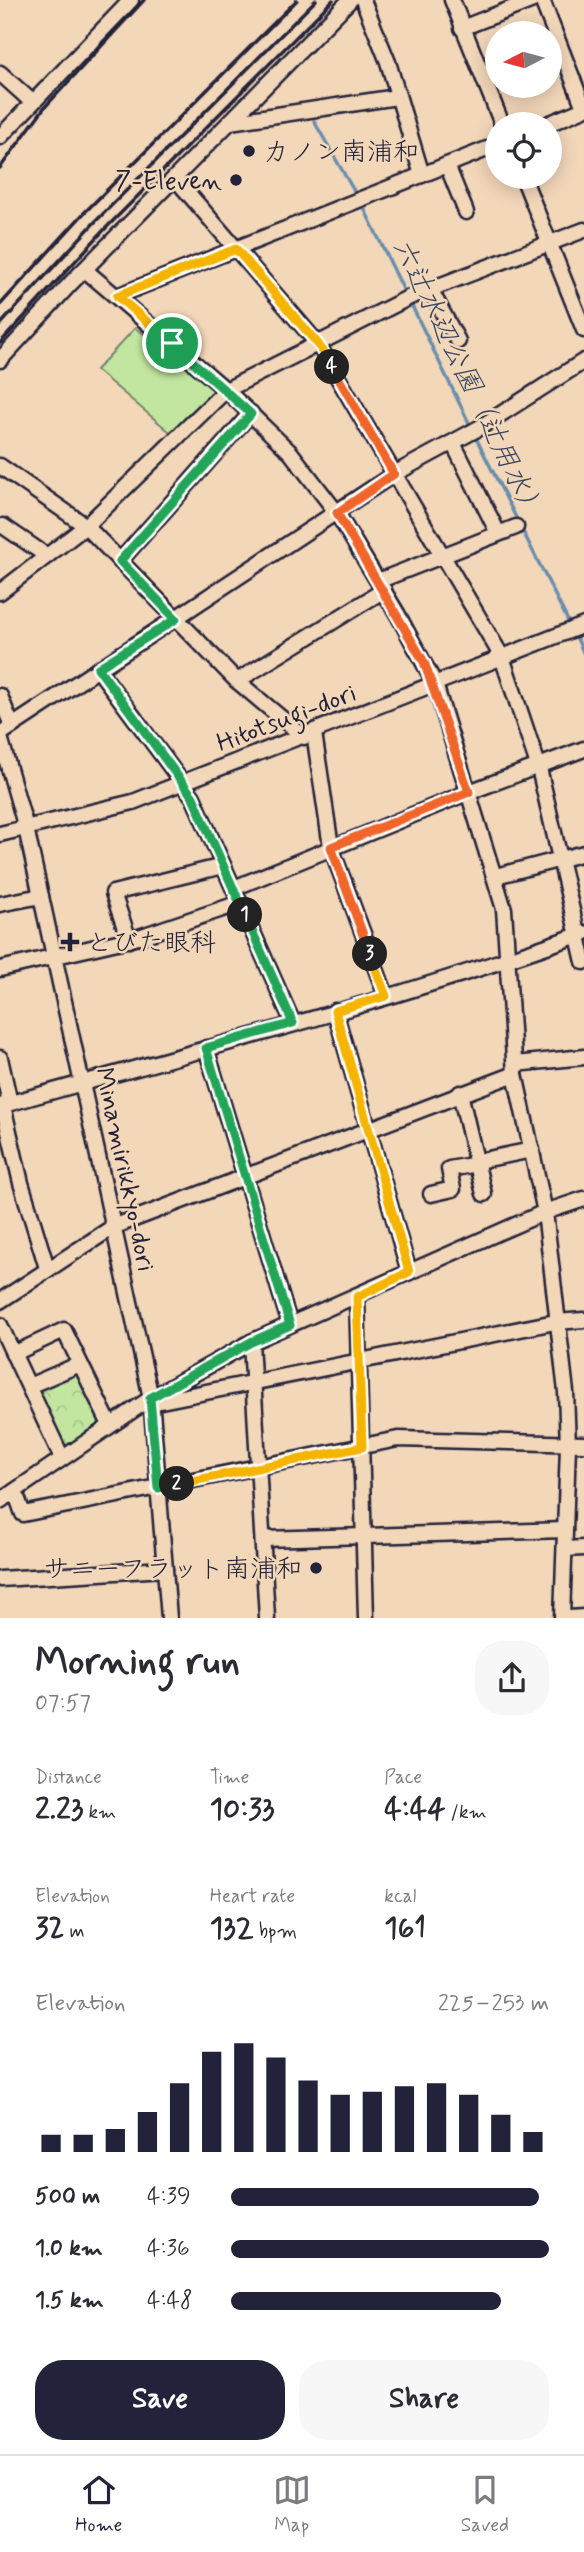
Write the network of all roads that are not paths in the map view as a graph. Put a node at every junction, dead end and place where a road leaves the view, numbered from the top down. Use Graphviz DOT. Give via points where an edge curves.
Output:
graph roads {
  1 [pos="131,0"];
  2 [pos="350,0"];
  3 [pos="363,0"];
  4 [pos="452,0"];
  5 [pos="533,0"];
  6 [pos="542,0"];
  7 [pos="463,28"];
  8 [pos="0,73"];
  9 [pos="397,97"];
  10 [pos="31,101"];
  11 [pos="584,109"];
  12 [pos="497,112"];
  13 [pos="562,118"];
  14 [pos="230,122"];
  15 [pos="0,137"];
  16 [pos="485,150"];
  17 [pos="447,165"];
  18 [pos="422,175"];
  19 [pos="175,178"];
  20 [pos="528,189"];
  21 [pos="466,212"];
  22 [pos="584,230"];
  23 [pos="549,242"];
  24 [pos="236,249"];
  25 [pos="85,270"];
  26 [pos="430,289"];
  27 [pos="117,296"];
  28 [pos="584,331"];
  29 [pos="458,341"];
  30 [pos="318,344"];
  31 [pos="0,360"];
  32 [pos="584,361"];
  33 [pos="226,390"];
  34 [pos="251,414"];
  35 [pos="453,443"];
  36 [pos="0,466"];
  37 [pos="394,474"];
  38 [pos="337,513"];
  39 [pos="3,526"];
  40 [pos="86,526"];
  41 [pos="516,527"];
  42 [pos="498,533"];
  43 [pos="442,555"];
  44 [pos="47,556"];
  45 [pos="120,561"];
  46 [pos="381,585"];
  47 [pos="0,592"];
  48 [pos="176,619"];
  49 [pos="584,625"];
  50 [pos="502,657"];
  51 [pos="98,668"];
  52 [pos="237,681"];
  53 [pos="435,684"];
  54 [pos="0,696"];
  55 [pos="4,732"];
  56 [pos="309,735"];
  57 [pos="584,749"];
  58 [pos="2,751"];
  59 [pos="539,768"];
  60 [pos="183,784"];
  61 [pos="469,792"];
  62 [pos="26,828"];
  63 [pos="0,834"];
  64 [pos="331,847"];
  65 [pos="584,853"];
  66 [pos="560,859"];
  67 [pos="223,866"];
  68 [pos="496,876"];
  69 [pos="234,888"];
  70 [pos="41,896"];
  71 [pos="240,903"];
  72 [pos="0,904"];
  73 [pos="581,934"];
  74 [pos="129,940"];
  75 [pos="55,957"];
  76 [pos="509,959"];
  77 [pos="584,962"];
  78 [pos="0,969"];
  79 [pos="386,996"];
  80 [pos="335,1011"];
  81 [pos="293,1023"];
  82 [pos="206,1048"];
  83 [pos="584,1056"];
  84 [pos="0,1058"];
  85 [pos="515,1069"];
  86 [pos="83,1083"];
  87 [pos="460,1093"];
  88 [pos="4,1105"];
  89 [pos="370,1129"];
  90 [pos="532,1150"];
  91 [pos="478,1162"];
  92 [pos="244,1178"];
  93 [pos="431,1194"];
  94 [pos="484,1194"];
  95 [pos="584,1199"];
  96 [pos="545,1212"];
  97 [pos="113,1227"];
  98 [pos="47,1268"];
  99 [pos="409,1272"];
  100 [pos="357,1297"];
  101 [pos="0,1301"];
  102 [pos="584,1320"];
  103 [pos="559,1321"];
  104 [pos="0,1325"];
  105 [pos="290,1325"];
  106 [pos="251,1342"];
  107 [pos="13,1354"];
  108 [pos="360,1360"];
  109 [pos="80,1364"];
  110 [pos="254,1382"];
  111 [pos="29,1386"];
  112 [pos="151,1400"];
  113 [pos="110,1425"];
  114 [pos="584,1444"];
  115 [pos="568,1446"];
  116 [pos="362,1447"];
  117 [pos="62,1458"];
  118 [pos="259,1467"];
  119 [pos="158,1488"];
  120 [pos="15,1491"];
  121 [pos="0,1501"];
  122 [pos="565,1530"];
  123 [pos="365,1536"];
  124 [pos="263,1538"];
  125 [pos="584,1548"];
  126 [pos="565,1549"];
  127 [pos="165,1569"];
  128 [pos="0,1579"];
  129 [pos="584,1617"];
  130 [pos="169,1618"];
  131 [pos="267,1618"];
  132 [pos="366,1618"];
  133 [pos="562,1618"];
  134 [pos="569,1618"];
  1 -- 10 [label="street"];
  2 -- 14 [label="street"];
  3 -- 9 [label="street"];
  4 -- 7 [label="street"];
  5 -- 7 [label="street"];
  6 -- 11 [label="street"];
  7 -- 12 [label="street"];
  8 -- 10 [label="street"];
  9 -- 14 [label="street"];
  9 -- 18 [label="street"];
  10 -- 15 [label="street"];
  11 -- 13 [label="street"];
  14 -- 19 [label="street"];
  16 -- 17 [label="street"];
  17 -- 18 [label="street"];
  17 -- 21 [label="street"];
  18 -- 24 [label="street"];
  19 -- 24 [label="street"];
  19 -- 25 [label="street"];
  20 -- 23 [label="street"];
  22 -- 23 [label="street"];
  23 -- 26 [label="street"];
  23 -- 28 [label="street"];
  24 -- 27 [label="street"];
  24 -- 30 [label="street"];
  25 -- 27 [label="street"];
  25 -- 31 [label="street"];
  26 -- 29 [label="street"];
  26 -- 30 [label="street"];
  27 -- 33 [label="street"];
  30 -- 33 [label="street"];
  30 -- 37 [label="street"];
  32 -- 35 [label="street"];
  33 -- 34 [label="street"];
  33 -- 40 [label="street"];
  34 -- 38 [label="street" via="291,453"];
  34 -- 45 [label="street"];
  35 -- 37 [label="street"];
  35 -- 42 [label="street"];
  36 -- 40 [label="street"];
  37 -- 38 [label="street"];
  37 -- 43 [label="street"];
  38 -- 46 [label="street"];
  38 -- 48 [label="street"];
  39 -- 44 [label="street"];
  40 -- 44 [label="street"];
  40 -- 45 [label="street"];
  41 -- 42 [label="street"];
  42 -- 43 [label="street"];
  43 -- 46 [label="street"];
  43 -- 50 [label="street"];
  44 -- 47 [label="street"];
  45 -- 48 [label="street"];
  46 -- 52 [label="street"];
  46 -- 53 [label="street"];
  48 -- 51 [label="street"];
  48 -- 52 [label="street"];
  49 -- 50 [label="street, Hitotsugi-dori"];
  50 -- 53 [label="street, Hitotsugi-dori"];
  50 -- 59 [label="street"];
  51 -- 55 [label="street"];
  51 -- 60 [label="street"];
  52 -- 56 [label="street"];
  53 -- 56 [label="street, Hitotsugi-dori"];
  53 -- 61 [label="street"];
  54 -- 55 [label="street, Minamirikkyo-dori"];
  55 -- 58 [label="street, Minamirikkyo-dori"];
  56 -- 60 [label="street, Hitotsugi-dori"];
  56 -- 64 [label="street"];
  57 -- 59 [label="street"];
  58 -- 62 [label="street, Minamirikkyo-dori"];
  59 -- 61 [label="street"];
  59 -- 66 [label="street"];
  60 -- 62 [label="street, Hitotsugi-dori" via="133,802"];
  60 -- 67 [label="street"];
  61 -- 64 [label="street"];
  61 -- 68 [label="street"];
  62 -- 63 [label="street, Hitotsugi-dori"];
  62 -- 70 [label="street, Minamirikkyo-dori"];
  64 -- 69 [label="street"];
  64 -- 79 [label="street"];
  65 -- 66 [label="street"];
  66 -- 68 [label="street"];
  66 -- 73 [label="street"];
  67 -- 69 [label="street"];
  67 -- 74 [label="street" via="113,893"];
  68 -- 76 [label="street"];
  69 -- 71 [label="street"];
  70 -- 72 [label="street"];
  70 -- 75 [label="street, Minamirikkyo-dori"];
  71 -- 74 [label="street"];
  71 -- 81 [label="street"];
  73 -- 76 [label="street"];
  73 -- 77 [label="street"];
  74 -- 75 [label="street"];
  75 -- 78 [label="street"];
  75 -- 86 [label="street, Minamirikkyo-dori"];
  76 -- 79 [label="street"];
  76 -- 85 [label="street"];
  79 -- 80 [label="street"];
  80 -- 81 [label="street"];
  80 -- 89 [label="street"];
  81 -- 82 [label="street"];
  82 -- 86 [label="street"];
  82 -- 92 [label="street"];
  83 -- 85 [label="street"];
  84 -- 88 [label="street"];
  85 -- 87 [label="street"];
  85 -- 90 [label="street"];
  86 -- 88 [label="street"];
  86 -- 97 [label="street, Minamirikkyo-dori"];
  87 -- 89 [label="street"];
  87 -- 91 [label="street"];
  88 -- 98 [label="street"];
  89 -- 92 [label="street"];
  89 -- 99 [label="street"];
  90 -- 91 [label="street"];
  90 -- 96 [label="street"];
  91 -- 93 [label="street" via="449,1169 453,1189"];
  91 -- 94 [label="street"];
  92 -- 97 [label="street"];
  92 -- 105 [label="street"];
  95 -- 96 [label="street"];
  96 -- 99 [label="street"];
  96 -- 103 [label="street"];
  97 -- 98 [label="street"];
  97 -- 112 [label="street, Minamirikkyo-dori"];
  98 -- 101 [label="street"];
  99 -- 100 [label="street"];
  100 -- 105 [label="street"];
  100 -- 108 [label="street"];
  102 -- 103 [label="street"];
  103 -- 108 [label="street"];
  103 -- 115 [label="street"];
  104 -- 107 [label="street"];
  105 -- 106 [label="street"];
  106 -- 110 [label="street"];
  106 -- 112 [label="street"];
  107 -- 109 [label="street" via="64,1330"];
  107 -- 111 [label="street"];
  108 -- 110 [label="street"];
  108 -- 116 [label="street"];
  109 -- 111 [label="street"];
  109 -- 113 [label="street"];
  110 -- 112 [label="street"];
  110 -- 118 [label="street"];
  111 -- 117 [label="street"];
  112 -- 113 [label="street"];
  112 -- 119 [label="street, Minamirikkyo-dori"];
  113 -- 117 [label="street"];
  114 -- 115 [label="street"];
  115 -- 116 [label="street" via="398,1439"];
  115 -- 122 [label="street"];
  116 -- 118 [label="street"];
  116 -- 123 [label="street"];
  117 -- 120 [label="street"];
  118 -- 119 [label="street"];
  118 -- 124 [label="street"];
  119 -- 120 [label="street" via="23,1514"];
  119 -- 127 [label="street, Minamirikkyo-dori"];
  120 -- 121 [label="street"];
  122 -- 123 [label="street"];
  122 -- 126 [label="street"];
  123 -- 124 [label="street"];
  123 -- 132 [label="street"];
  124 -- 131 [label="street"];
  125 -- 126 [label="street"];
  126 -- 133 [label="street"];
  127 -- 128 [label="street"];
  127 -- 130 [label="street, Minamirikkyo-dori"];
  129 -- 134 [label="street"];
}
